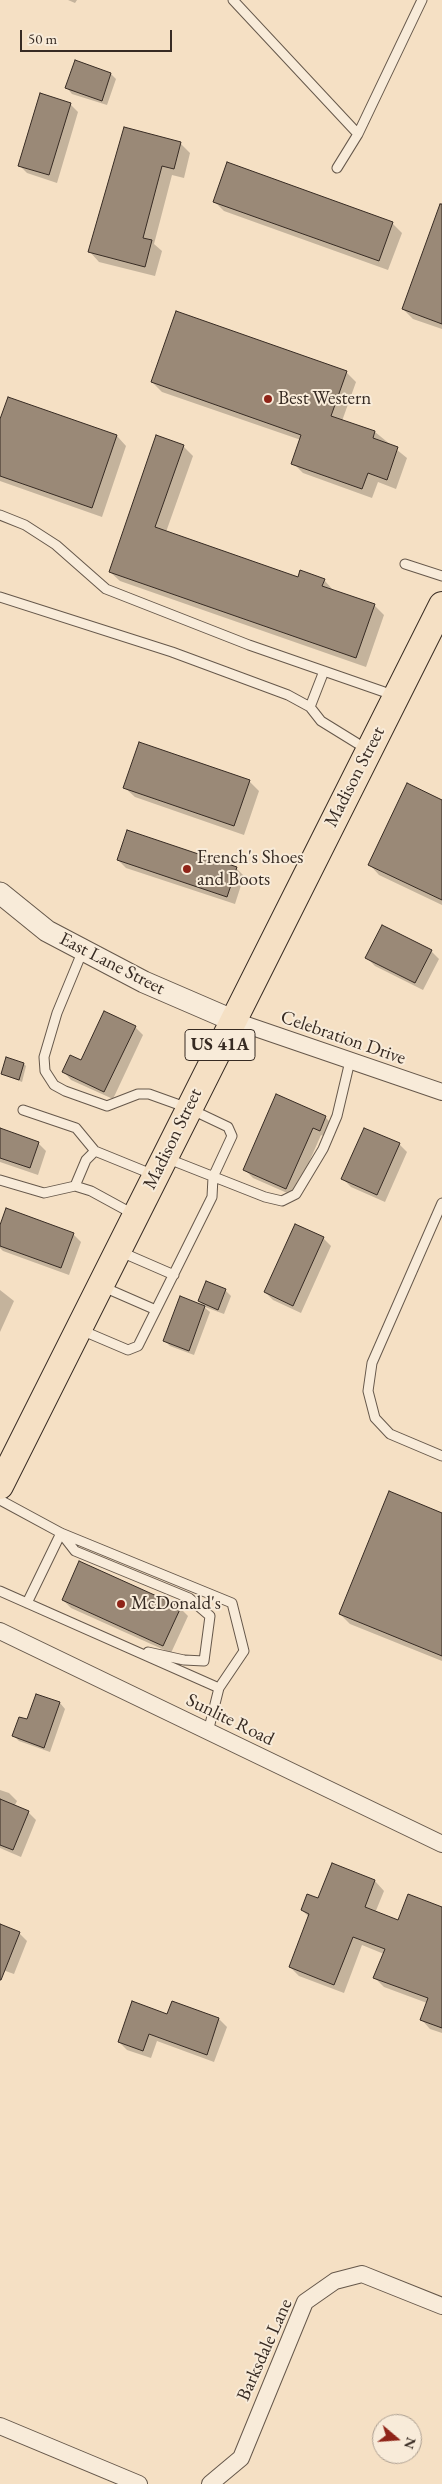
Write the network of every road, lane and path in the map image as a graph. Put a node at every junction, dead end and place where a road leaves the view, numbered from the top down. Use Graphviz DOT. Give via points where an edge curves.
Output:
graph roads {
  1 [pos="233,0"];
  2 [pos="422,0"];
  3 [pos="358,134"];
  4 [pos="337,168"];
  5 [pos="0,515"];
  6 [pos="405,564"];
  7 [pos="442,576"];
  8 [pos="0,598"];
  9 [pos="442,605"];
  10 [pos="324,671"];
  11 [pos="396,696"];
  12 [pos="310,707"];
  13 [pos="369,750"];
  14 [pos="0,893"];
  15 [pos="83,950"];
  16 [pos="232,1020"];
  17 [pos="350,1061"];
  18 [pos="442,1092"];
  19 [pos="188,1108"];
  20 [pos="23,1110"];
  21 [pos="95,1150"];
  22 [pos="159,1166"];
  23 [pos="213,1177"];
  24 [pos="0,1180"];
  25 [pos="75,1186"];
  26 [pos="442,1203"];
  27 [pos="135,1215"];
  28 [pos="118,1250"];
  29 [pos="174,1275"];
  30 [pos="100,1286"];
  31 [pos="156,1310"];
  32 [pos="78,1329"];
  33 [pos="442,1455"];
  34 [pos="0,1486"];
  35 [pos="0,1500"];
  36 [pos="61,1533"];
  37 [pos="0,1591"];
  38 [pos="27,1603"];
  39 [pos="0,1631"];
  40 [pos="130,1648"];
  41 [pos="219,1688"];
  42 [pos="208,1732"];
  43 [pos="442,1844"];
  44 [pos="442,2306"];
  45 [pos="0,2426"];
  46 [pos="139,2484"];
  47 [pos="210,2484"];
  1 -- 3 [label="lane"];
  2 -- 3 [label="lane"];
  3 -- 4 [label="lane"];
  5 -- 10 [label="lane" via="25,525 56,545 106,590"];
  6 -- 7 [label="lane"];
  8 -- 12 [label="lane" via="172,652 288,695"];
  9 -- 11 [label="main road, Madison Street / US 41A"];
  10 -- 11 [label="lane"];
  10 -- 12 [label="lane"];
  11 -- 13 [label="main road, Madison Street / US 41A"];
  12 -- 13 [label="lane" via="321,721"];
  13 -- 16 [label="main road, Madison Street / US 41A"];
  14 -- 15 [label="street, East Lane Street" via="47,931"];
  15 -- 16 [label="street, East Lane Street" via="144,982"];
  15 -- 19 [label="lane" via="57,1014 44,1057 45,1071 54,1085 107,1106 138,1094 149,1094"];
  16 -- 17 [label="street, Celebration Drive"];
  16 -- 19 [label="main road, Madison Street / US 41A"];
  17 -- 18 [label="street, Celebration Drive"];
  17 -- 23 [label="lane" via="338,1116 296,1194 282,1201"];
  19 -- 22 [label="main road, Madison Street / US 41A"];
  19 -- 23 [label="lane" via="228,1127 232,1136"];
  20 -- 21 [label="lane" via="76,1128"];
  21 -- 22 [label="lane"];
  21 -- 25 [label="lane" via="86,1160"];
  22 -- 23 [label="lane"];
  22 -- 27 [label="main road, Madison Street / US 41A"];
  23 -- 29 [label="lane" via="212,1197"];
  24 -- 25 [label="lane" via="44,1193"];
  25 -- 27 [label="lane"];
  26 -- 33 [label="lane" via="372,1363 368,1391 375,1418 390,1434"];
  27 -- 28 [label="main road, Madison Street / US 41A"];
  28 -- 29 [label="lane"];
  28 -- 30 [label="main road, Madison Street / US 41A"];
  29 -- 31 [label="lane"];
  30 -- 31 [label="lane"];
  30 -- 32 [label="main road, Madison Street / US 41A"];
  31 -- 32 [label="lane" via="138,1346 128,1350"];
  32 -- 34 [label="main road, Madison Street / US 41A"];
  35 -- 36 [label="lane"];
  36 -- 38 [label="lane"];
  36 -- 40 [label="lane" via="75,1551 189,1598 210,1616 204,1661"];
  36 -- 41 [label="lane" via="232,1603 244,1651"];
  37 -- 38 [label="lane"];
  38 -- 40 [label="lane"];
  39 -- 42 [label="street, Sunlite Road"];
  40 -- 41 [label="lane"];
  41 -- 42 [label="lane"];
  42 -- 43 [label="street, Sunlite Road"];
  44 -- 47 [label="street, Barksdale Lane" via="362,2274 335,2281 305,2302 241,2458"];
  45 -- 46 [label="street"];
}
